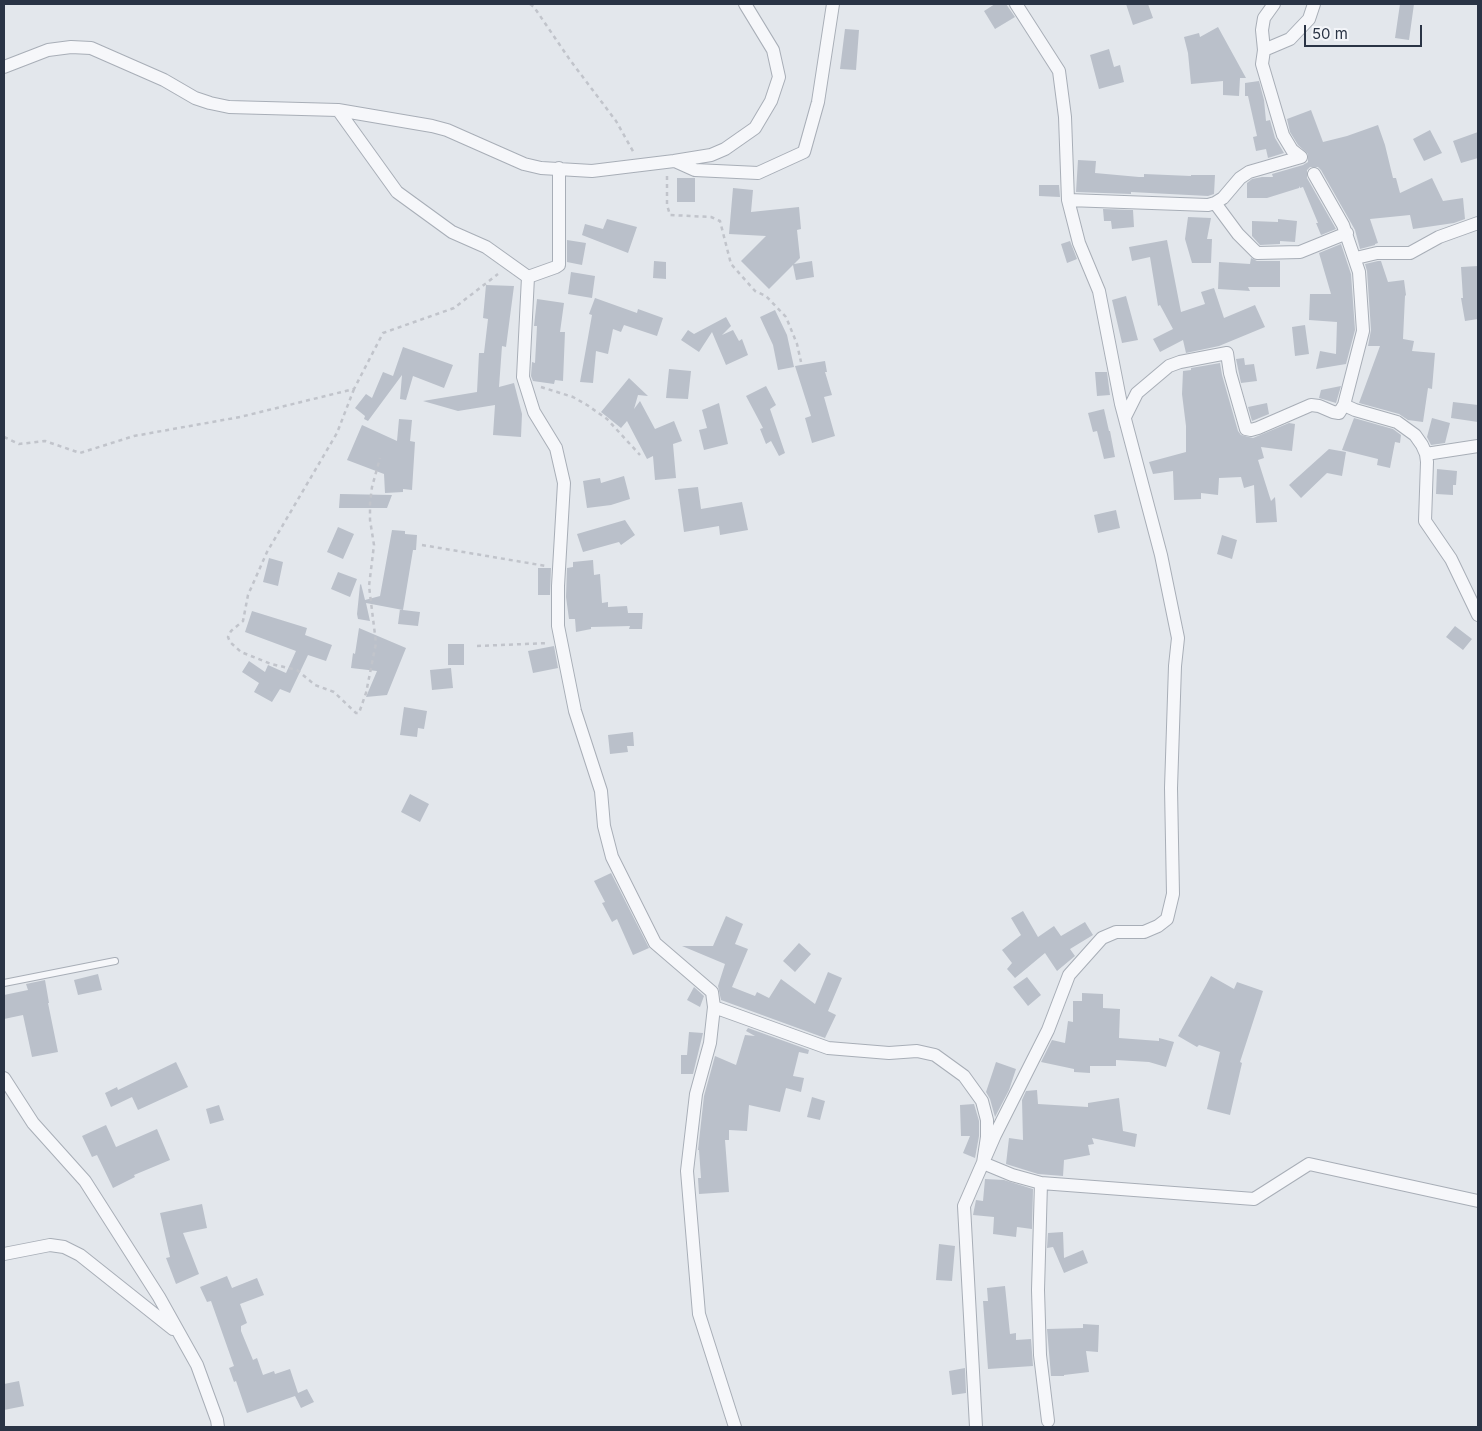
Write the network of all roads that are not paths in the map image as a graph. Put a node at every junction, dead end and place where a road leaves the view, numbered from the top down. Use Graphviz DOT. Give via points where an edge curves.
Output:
graph roads {
  1 [pos="745,4"];
  2 [pos="833,4"];
  3 [pos="1016,4"];
  4 [pos="1274,4"];
  5 [pos="1314,4"];
  6 [pos="1264,50"];
  7 [pos="4,67"];
  8 [pos="338,110"];
  9 [pos="671,162"];
  10 [pos="559,168"];
  11 [pos="1314,174"];
  12 [pos="1068,200"];
  13 [pos="1215,203"];
  14 [pos="1478,223"];
  15 [pos="1347,233"];
  16 [pos="1356,258"];
  17 [pos="528,277"];
  18 [pos="1344,405"];
  19 [pos="1125,417"];
  20 [pos="1478,446"];
  21 [pos="1426,454"];
  22 [pos="1478,615"];
  23 [pos="116,961"];
  24 [pos="4,984"];
  25 [pos="714,1008"];
  26 [pos="4,1078"];
  27 [pos="983,1163"];
  28 [pos="1041,1183"];
  29 [pos="1478,1201"];
  30 [pos="4,1254"];
  31 [pos="184,1343"];
  32 [pos="1048,1421"];
  33 [pos="218,1427"];
  34 [pos="735,1427"];
  35 [pos="976,1427"];
  1 -- 9 [label="street" via="773,50 779,77 771,101 755,128 725,149 711,155"];
  2 -- 9 [label="street" via="818,102 804,152 758,173 695,170"];
  3 -- 12 [label="street" via="1059,71 1065,117"];
  4 -- 6 [label="street" via="1264,18"];
  5 -- 6 [label="street" via="1309,19 1290,39"];
  6 -- 13 [label="street" via="1262,64 1283,135 1292,150 1301,157 1248,172"];
  7 -- 8 [label="street" via="48,50 91,48 210,103 230,107"];
  8 -- 10 [label="street" via="432,126 524,164"];
  8 -- 17 [label="street" via="397,192 452,232 486,247"];
  9 -- 10 [label="street" via="592,171"];
  10 -- 17 [label="street" via="558,265"];
  11 -- 15 [label="street"];
  12 -- 13 [label="street"];
  12 -- 19 [label="street" via="1079,243 1099,291"];
  13 -- 15 [label="street" via="1257,253 1300,252"];
  14 -- 16 [label="street" via="1439,237 1410,253 1377,253"];
  15 -- 16 [label="street"];
  16 -- 18 [label="street" via="1360,272 1363,331"];
  17 -- 25 [label="street" via="523,377 534,412 556,448 564,483 558,626 575,711 601,791 604,826 612,857 655,943 712,992"];
  18 -- 19 [label="street" via="1339,413 1311,405 1258,428 1246,429 1227,353 1170,366 1138,393"];
  18 -- 21 [label="street" via="1397,422 1415,435"];
  19 -- 27 [label="street" via="1161,555 1178,638 1171,779 1173,894 1167,919 1144,932 1116,932 1102,938 1069,976 1048,1030"];
  20 -- 21 [label="street"];
  21 -- 22 [label="street" via="1425,521 1451,559"];
  23 -- 24 [label="lane"];
  25 -- 27 [label="street" via="828,1048 935,1054 964,1076 982,1101 987,1120"];
  25 -- 34 [label="street" via="710,1043 696,1094 687,1171 700,1314"];
  26 -- 31 [label="street" via="33,1123 84,1181 159,1297"];
  27 -- 28 [label="street"];
  27 -- 35 [label="street" via="964,1206"];
  28 -- 29 [label="street" via="1254,1199 1308,1164"];
  28 -- 32 [label="street" via="1038,1290 1040,1355"];
  30 -- 31 [label="street" via="50,1245 64,1247 80,1255 176,1331"];
  31 -- 33 [label="street" via="197,1365"];
}
